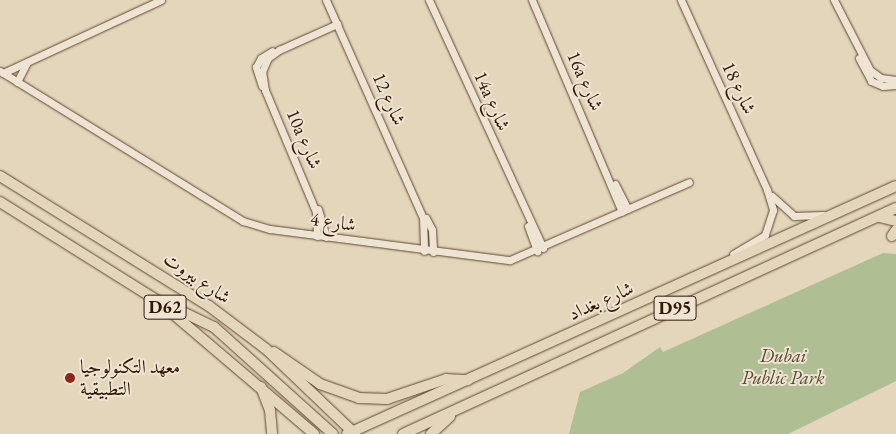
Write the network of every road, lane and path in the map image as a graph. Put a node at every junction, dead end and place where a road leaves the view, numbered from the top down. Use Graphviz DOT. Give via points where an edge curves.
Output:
graph roads {
  1 [pos="161,0"];
  2 [pos="326,0"];
  3 [pos="430,0"];
  4 [pos="532,0"];
  5 [pos="681,0"];
  6 [pos="834,0"];
  7 [pos="337,24"];
  8 [pos="858,53"];
  9 [pos="29,60"];
  10 [pos="1,72"];
  11 [pos="896,80"];
  12 [pos="17,82"];
  13 [pos="896,85"];
  14 [pos="0,176"];
  15 [pos="689,182"];
  16 [pos="896,186"];
  17 [pos="767,190"];
  18 [pos="312,201"];
  19 [pos="0,202"];
  20 [pos="896,208"];
  21 [pos="625,211"];
  22 [pos="421,212"];
  23 [pos="839,212"];
  24 [pos="873,218"];
  25 [pos="896,222"];
  26 [pos="317,236"];
  27 [pos="326,237"];
  28 [pos="540,250"];
  29 [pos="424,251"];
  30 [pos="433,252"];
  31 [pos="696,277"];
  32 [pos="158,301"];
  33 [pos="266,350"];
  34 [pos="469,380"];
  35 [pos="260,384"];
  36 [pos="456,410"];
  37 [pos="352,433"];
  38 [pos="272,434"];
  39 [pos="314,434"];
  40 [pos="333,434"];
  41 [pos="403,434"];
  42 [pos="431,434"];
  1 -- 9 [label="street"];
  2 -- 7 [label="street, شارع 12"];
  3 -- 28 [label="street, 14a شارع"];
  4 -- 21 [label="street, 16a شارع"];
  5 -- 17 [label="street, شارع 18"];
  6 -- 8 [label="street"];
  7 -- 18 [label="street, 10a شارع" via="265,54 258,62 257,78"];
  7 -- 22 [label="street, شارع 12"];
  8 -- 11 [label="street" via="875,75"];
  8 -- 13 [label="street" via="871,81 883,86"];
  9 -- 10 [label="street"];
  9 -- 12 [label="street" via="22,67"];
  10 -- 12 [label="street, شارع 4"];
  12 -- 26 [label="street, شارع 4" via="243,221"];
  14 -- 33 [label="main road, شارع بيروت / D62" via="179,286"];
  15 -- 21 [label="street, شارع 4"];
  16 -- 23 [label="main road, شارع بغداد / D95"];
  17 -- 23 [label="street, شارع 18" via="779,206 794,216 807,218"];
  17 -- 31 [label="street, شارع 18" via="773,217 765,235 710,265"];
  18 -- 26 [label="street, 10a شارع" via="318,221"];
  18 -- 27 [label="street, 10a شارع" via="323,219"];
  19 -- 32 [label="main road, D62"];
  20 -- 24 [label="main road, شارع بغداد / D95"];
  21 -- 28 [label="street, شارع 4"];
  22 -- 29 [label="street, شارع 12" via="426,230"];
  22 -- 30 [label="street, شارع 12" via="432,230"];
  23 -- 31 [label="main road, شارع بغداد / D95"];
  24 -- 25 [label="main road" via="885,217"];
  24 -- 36 [label="main road, شارع بغداد / D95"];
  26 -- 27 [label="street, شارع 4"];
  27 -- 29 [label="street, شارع 4"];
  28 -- 30 [label="street, شارع 4" via="500,260"];
  29 -- 30 [label="street, شارع 4"];
  31 -- 34 [label="main road, شارع بغداد / D95"];
  32 -- 35 [label="main road, D62"];
  32 -- 40 [label="main road" via="214,326"];
  33 -- 34 [label="main road" via="286,358 320,384 359,398 387,399 446,379"];
  33 -- 37 [label="main road, شارع بيروت / D62"];
  34 -- 37 [label="main road, شارع بغداد / D95"];
  35 -- 38 [label="main road" via="270,410"];
  35 -- 39 [label="main road, D62"];
  36 -- 41 [label="main road, شارع بغداد / D95"];
  36 -- 42 [label="main road"];
}
